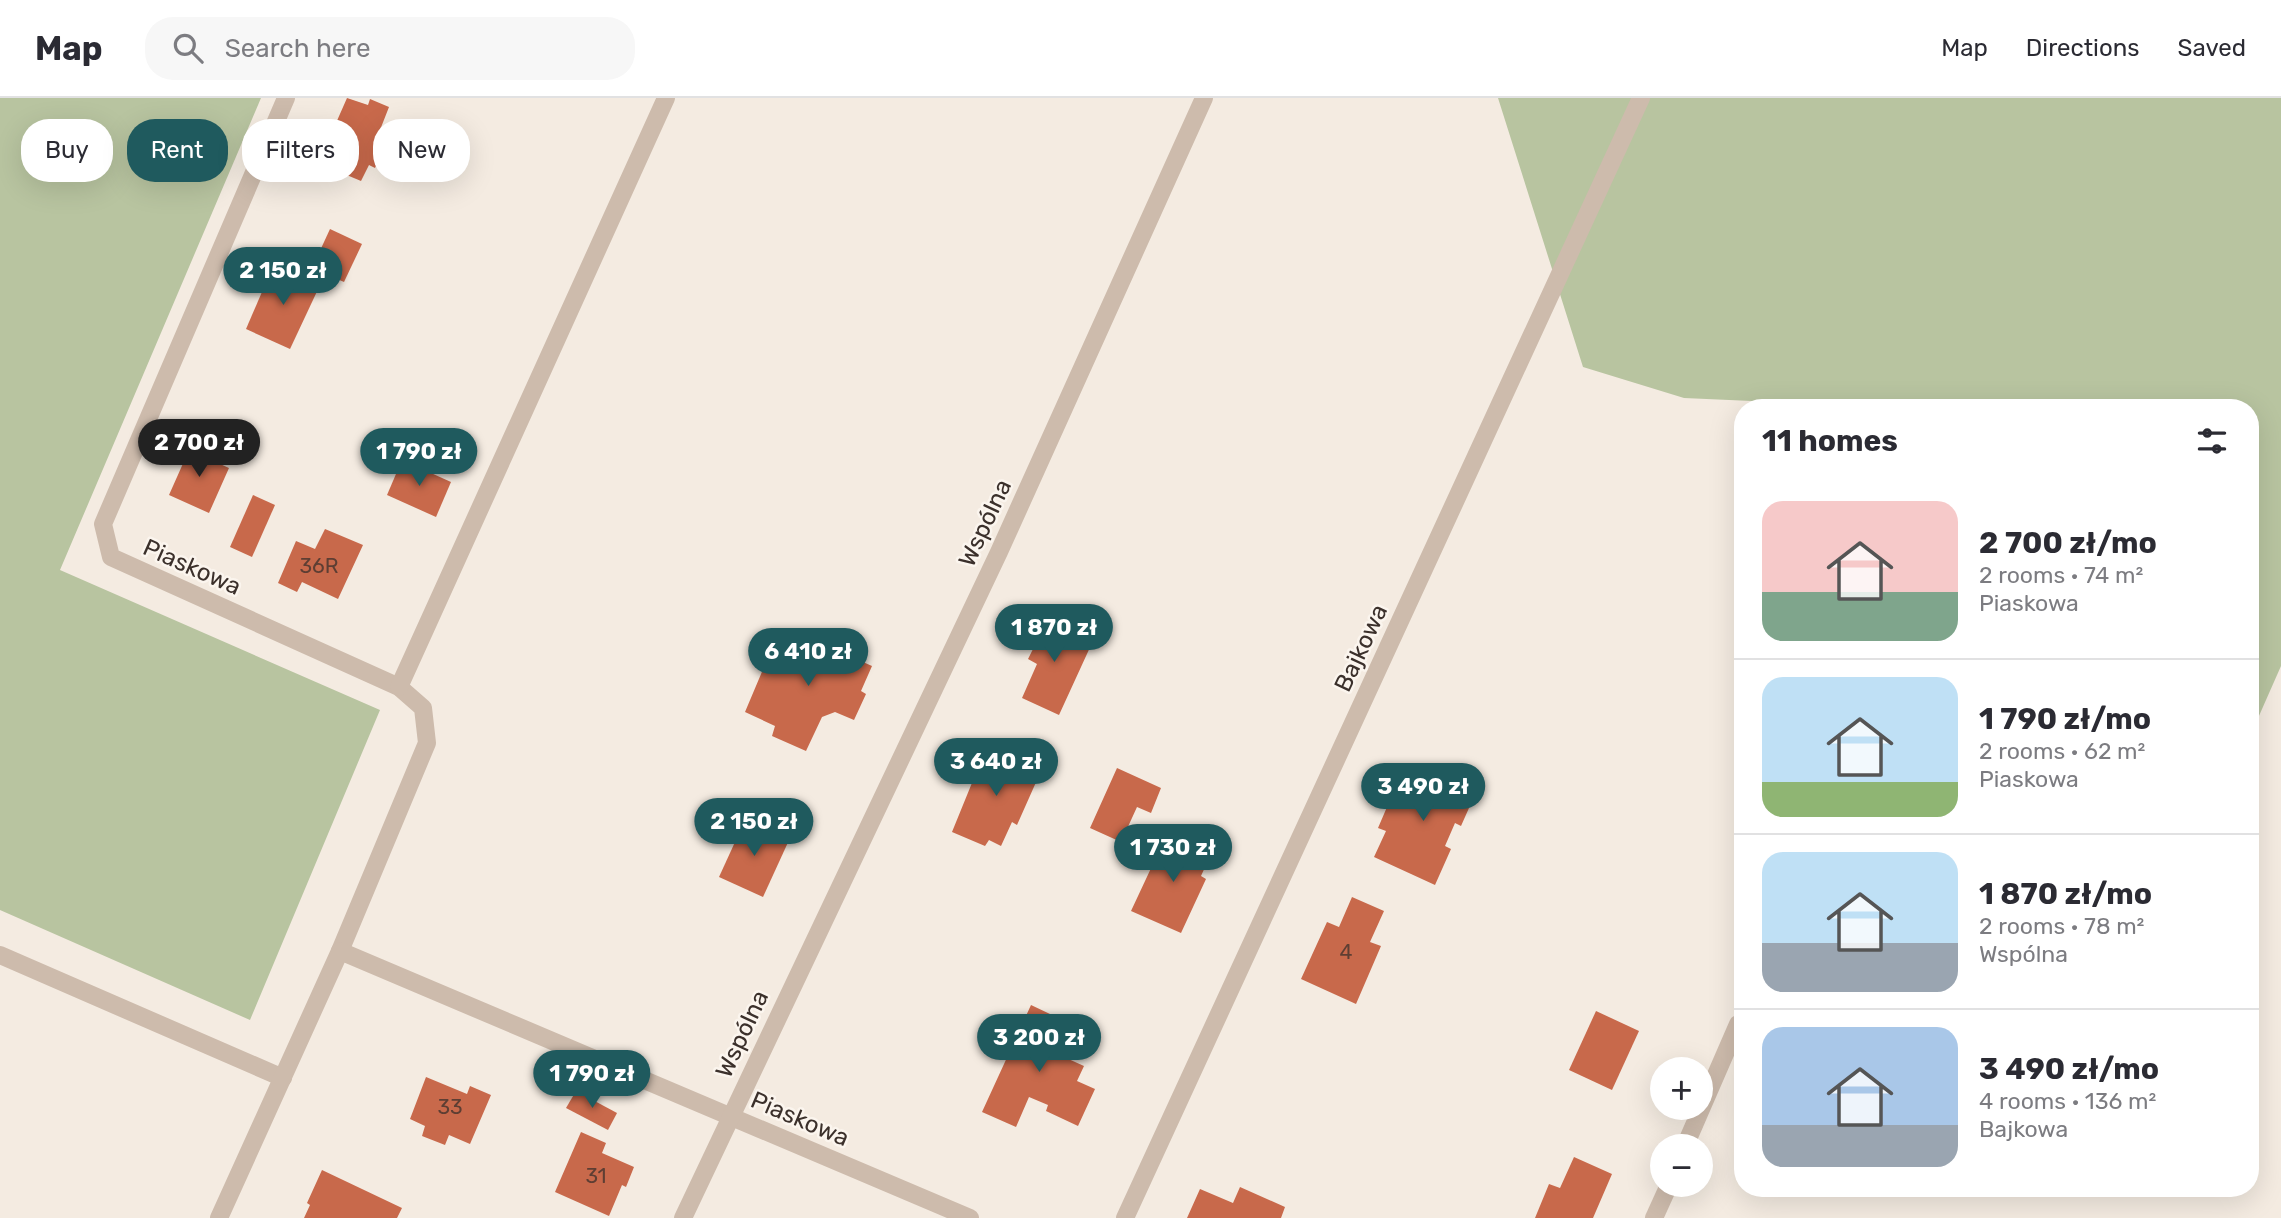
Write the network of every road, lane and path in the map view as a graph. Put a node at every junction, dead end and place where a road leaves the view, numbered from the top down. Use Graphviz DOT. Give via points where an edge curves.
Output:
graph roads {
  1 [pos="286,98"];
  2 [pos="666,98"];
  3 [pos="1204,98"];
  4 [pos="1641,98"];
  5 [pos="400,687"];
  6 [pos="340,951"];
  7 [pos="0,955"];
  8 [pos="1734,1033"];
  9 [pos="283,1077"];
  10 [pos="730,1116"];
  11 [pos="1690,1134"];
  12 [pos="1664,1197"];
  13 [pos="219,1218"];
  14 [pos="683,1218"];
  15 [pos="970,1218"];
  16 [pos="1125,1218"];
  17 [pos="1654,1218"];
  1 -- 5 [label="street, Piaskowa" via="103,524 111,557"];
  2 -- 5 [label="street"];
  3 -- 10 [label="street, Wspólna" via="999,552"];
  4 -- 16 [label="street, Bajkowa"];
  5 -- 6 [label="street, Piaskowa" via="423,708 427,743"];
  6 -- 9 [label="street, Piaskowa"];
  6 -- 10 [label="street, Piaskowa"];
  7 -- 9 [label="street"];
  8 -- 11 [label="street"];
  9 -- 13 [label="street, Piaskowa"];
  10 -- 14 [label="street, Wspólna"];
  10 -- 15 [label="street, Piaskowa"];
  12 -- 17 [label="street"];
}
